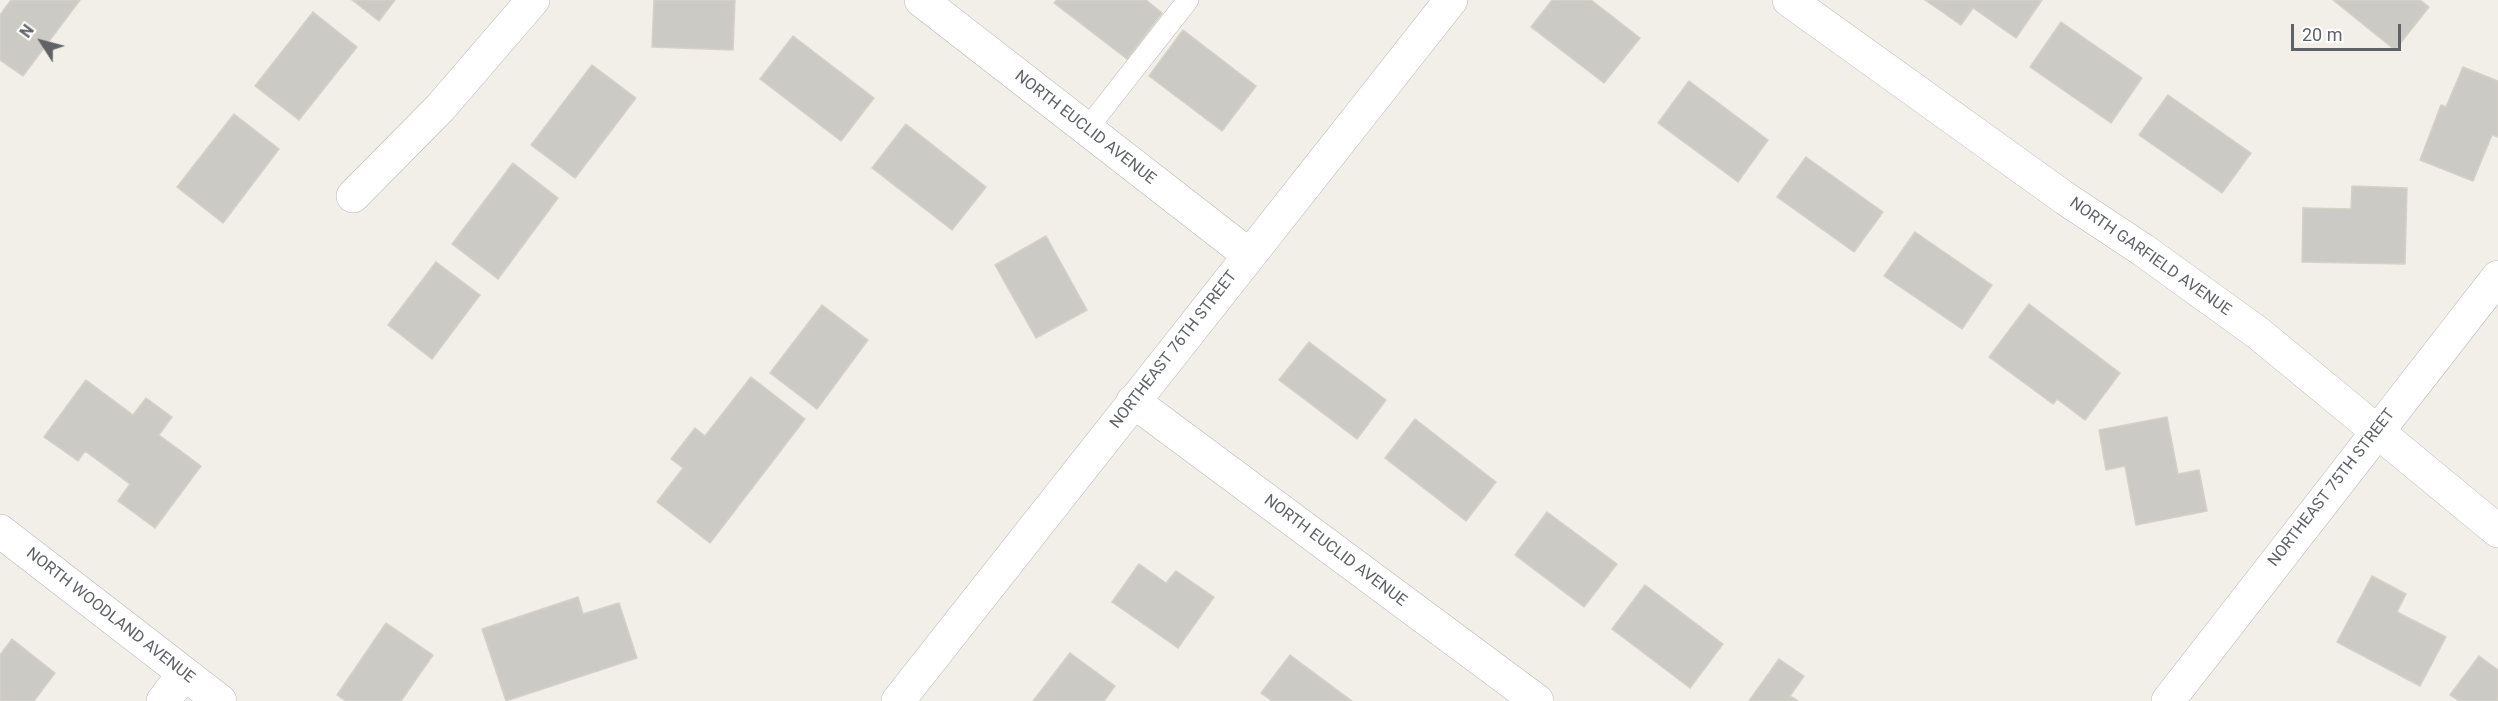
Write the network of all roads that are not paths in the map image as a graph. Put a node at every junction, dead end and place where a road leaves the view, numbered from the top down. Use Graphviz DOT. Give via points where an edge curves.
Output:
graph roads {
  1 [pos="533,0"];
  2 [pos="921,0"];
  3 [pos="1188,0"];
  4 [pos="1451,0"];
  5 [pos="1789,0"];
  6 [pos="1088,129"];
  7 [pos="352,196"];
  8 [pos="1249,255"];
  9 [pos="2498,277"];
  10 [pos="1133,401"];
  11 [pos="2378,429"];
  12 [pos="0,531"];
  13 [pos="2498,531"];
  14 [pos="184,674"];
  15 [pos="164,701"];
  16 [pos="220,701"];
  17 [pos="898,701"];
  18 [pos="1537,701"];
  19 [pos="2168,701"];
  1 -- 7 [label="street" via="440,108"];
  2 -- 6 [label="street, NORTH EUCLID AVENUE"];
  3 -- 6 [label="lane"];
  4 -- 8 [label="street, NORTHEAST 76TH STREET"];
  5 -- 11 [label="street, NORTH GARFIELD AVENUE" via="2258,333"];
  6 -- 8 [label="street, NORTH EUCLID AVENUE"];
  8 -- 10 [label="street, NORTHEAST 76TH STREET"];
  9 -- 11 [label="street, NORTHEAST 75TH STREET"];
  10 -- 17 [label="street, NORTHEAST 76TH STREET"];
  10 -- 18 [label="street, NORTH EUCLID AVENUE"];
  11 -- 13 [label="street, NORTH GARFIELD AVENUE"];
  11 -- 19 [label="street, NORTHEAST 75TH STREET"];
  12 -- 14 [label="street, NORTH WOODLAND AVENUE"];
  14 -- 15 [label="street"];
  14 -- 16 [label="street, NORTH WOODLAND AVENUE"];
}
